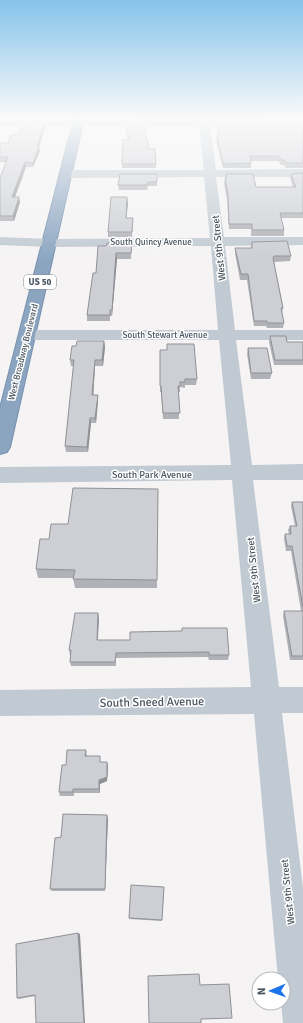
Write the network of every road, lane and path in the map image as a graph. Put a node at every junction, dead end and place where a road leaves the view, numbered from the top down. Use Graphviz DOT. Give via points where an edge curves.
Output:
graph roads {
  1 [pos="68,166"];
  2 [pos="209,166"];
  3 [pos="210,173"];
  4 [pos="303,173"];
  5 [pos="66,174"];
  6 [pos="0,241"];
  7 [pos="303,241"];
  8 [pos="218,242"];
  9 [pos="49,243"];
  10 [pos="27,335"];
  11 [pos="227,335"];
  12 [pos="303,335"];
  13 [pos="0,447"];
  14 [pos="303,472"];
  15 [pos="242,473"];
  16 [pos="0,475"];
  17 [pos="303,700"];
  18 [pos="267,701"];
  19 [pos="0,703"];
  20 [pos="301,1023"];
  1 -- 5 [label="highway, West Broadway Boulevard / US 50"];
  2 -- 3 [label="street, West 9th Street"];
  3 -- 4 [label="street"];
  3 -- 5 [label="street"];
  3 -- 8 [label="street, West 9th Street"];
  5 -- 9 [label="highway, West Broadway Boulevard / US 50"];
  6 -- 9 [label="street, South Quincy Avenue"];
  7 -- 8 [label="street, South Quincy Avenue"];
  8 -- 9 [label="street, South Quincy Avenue"];
  8 -- 11 [label="street, West 9th Street"];
  9 -- 10 [label="highway, West Broadway Boulevard / US 50"];
  10 -- 11 [label="street, South Stewart Avenue"];
  10 -- 13 [label="highway, West Broadway Boulevard / US 50"];
  11 -- 12 [label="street, South Stewart Avenue"];
  11 -- 15 [label="street, West 9th Street"];
  14 -- 15 [label="street, South Park Avenue"];
  15 -- 16 [label="street, South Park Avenue"];
  15 -- 18 [label="street, West 9th Street"];
  17 -- 18 [label="street, South Sneed Avenue"];
  18 -- 19 [label="street, South Sneed Avenue"];
  18 -- 20 [label="street, West 9th Street"];
}
